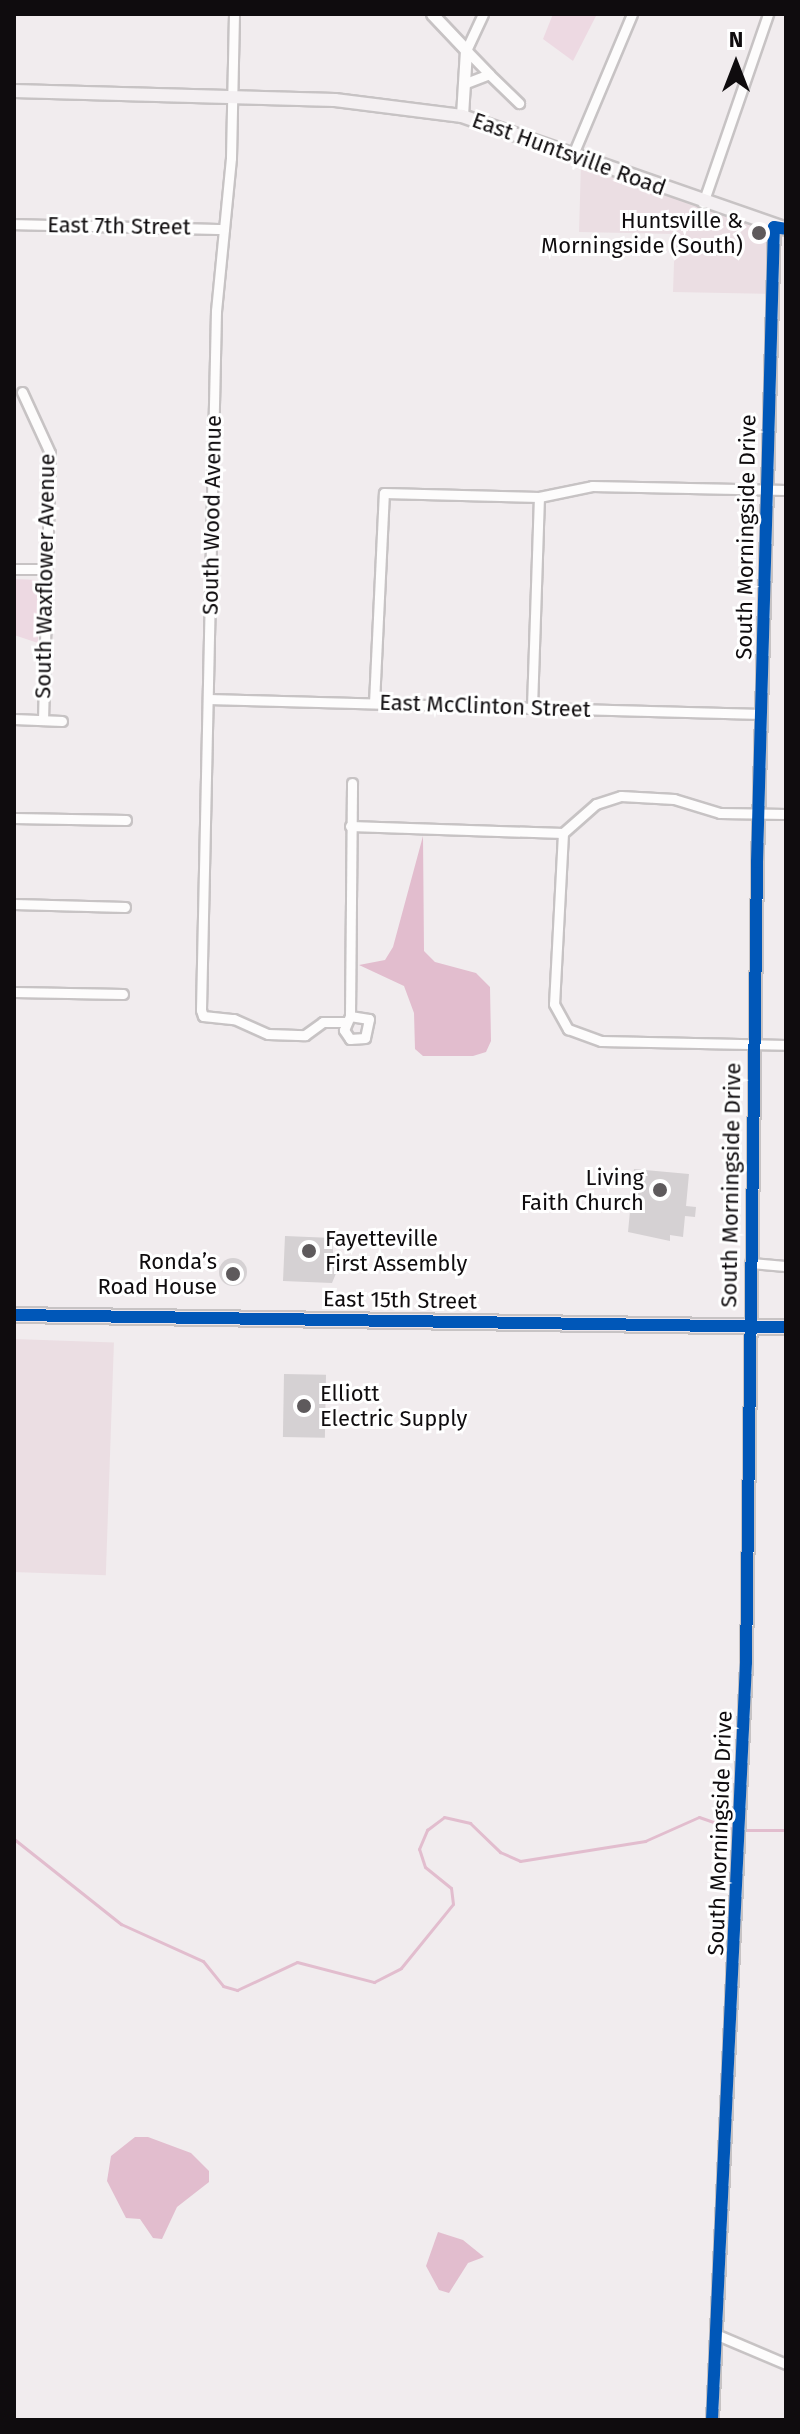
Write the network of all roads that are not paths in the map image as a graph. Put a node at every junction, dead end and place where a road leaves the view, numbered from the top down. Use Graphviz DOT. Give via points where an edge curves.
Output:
graph roads {
  1 [pos="234,14"];
  2 [pos="432,14"];
  3 [pos="483,14"];
  4 [pos="632,14"];
  5 [pos="768,14"];
  6 [pos="466,50"];
  7 [pos="489,74"];
  8 [pos="466,83"];
  9 [pos="14,91"];
  10 [pos="233,96"];
  11 [pos="519,103"];
  12 [pos="462,116"];
  13 [pos="574,152"];
  14 [pos="703,203"];
  15 [pos="14,224"];
  16 [pos="780,228"];
  17 [pos="224,229"];
  18 [pos="22,392"];
  19 [pos="767,489"];
  20 [pos="786,490"];
  21 [pos="539,497"];
  22 [pos="14,569"];
  23 [pos="47,569"];
  24 [pos="208,699"];
  25 [pos="374,703"];
  26 [pos="532,707"];
  27 [pos="762,714"];
  28 [pos="14,719"];
  29 [pos="43,720"];
  30 [pos="62,721"];
  31 [pos="352,783"];
  32 [pos="758,814"];
  33 [pos="786,814"];
  34 [pos="14,818"];
  35 [pos="126,820"];
  36 [pos="350,826"];
  37 [pos="563,833"];
  38 [pos="14,904"];
  39 [pos="125,907"];
  40 [pos="14,992"];
  41 [pos="123,994"];
  42 [pos="753,1045"];
  43 [pos="786,1045"];
  44 [pos="750,1263"];
  45 [pos="786,1266"];
  46 [pos="14,1315"];
  47 [pos="750,1326"];
  48 [pos="786,1327"];
  49 [pos="720,2336"];
  50 [pos="786,2364"];
  51 [pos="712,2420"];
  1 -- 10 [label="street, South Wood Avenue"];
  2 -- 6 [label="street"];
  3 -- 6 [label="street"];
  4 -- 13 [label="street"];
  5 -- 14 [label="street"];
  6 -- 7 [label="street"];
  6 -- 8 [label="street, East Huntsville Road"];
  7 -- 8 [label="street"];
  7 -- 11 [label="street"];
  8 -- 12 [label="street, East Huntsville Road"];
  9 -- 10 [label="main road"];
  10 -- 12 [label="main road" via="335,100"];
  10 -- 17 [label="street, South Wood Avenue"];
  12 -- 13 [label="main road, East Huntsville Road"];
  13 -- 14 [label="main road, East Huntsville Road"];
  14 -- 16 [label="main road, East Huntsville Road"];
  15 -- 17 [label="street, East 7th Street"];
  16 -- 19 [label="street, South Morningside Drive"];
  17 -- 24 [label="street, South Wood Avenue" via="216,311"];
  18 -- 23 [label="street, South Waxflower Avenue" via="50,453"];
  19 -- 20 [label="street"];
  19 -- 21 [label="street" via="592,486"];
  19 -- 27 [label="street, South Morningside Drive"];
  21 -- 25 [label="street" via="384,493"];
  21 -- 26 [label="street"];
  22 -- 23 [label="street"];
  23 -- 29 [label="street, South Waxflower Avenue"];
  24 -- 25 [label="street, East McClinton Street"];
  24 -- 36 [label="street, South Wood Avenue" via="203,1016 234,1019 268,1034 305,1035 323,1022 347,1019"];
  25 -- 26 [label="street, East McClinton Street"];
  26 -- 27 [label="street, East McClinton Street"];
  27 -- 32 [label="street, South Morningside Drive"];
  28 -- 29 [label="street"];
  29 -- 30 [label="street"];
  31 -- 36 [label="street"];
  32 -- 33 [label="street"];
  32 -- 37 [label="street" via="621,796 596,804"];
  32 -- 42 [label="street, South Morningside Drive"];
  34 -- 35 [label="street"];
  36 -- 37 [label="street"];
  37 -- 42 [label="street" via="554,1004 561,1022 590,1039"];
  38 -- 39 [label="street"];
  40 -- 41 [label="street"];
  42 -- 43 [label="street"];
  42 -- 44 [label="street, South Morningside Drive"];
  44 -- 45 [label="street"];
  44 -- 47 [label="street, South Morningside Drive"];
  46 -- 47 [label="main road, East 15th Street"];
  47 -- 48 [label="main road, East 15th Street"];
  47 -- 49 [label="street, South Morningside Drive" via="740,1849"];
  49 -- 50 [label="street"];
  49 -- 51 [label="street, South Morningside Drive"];
}
